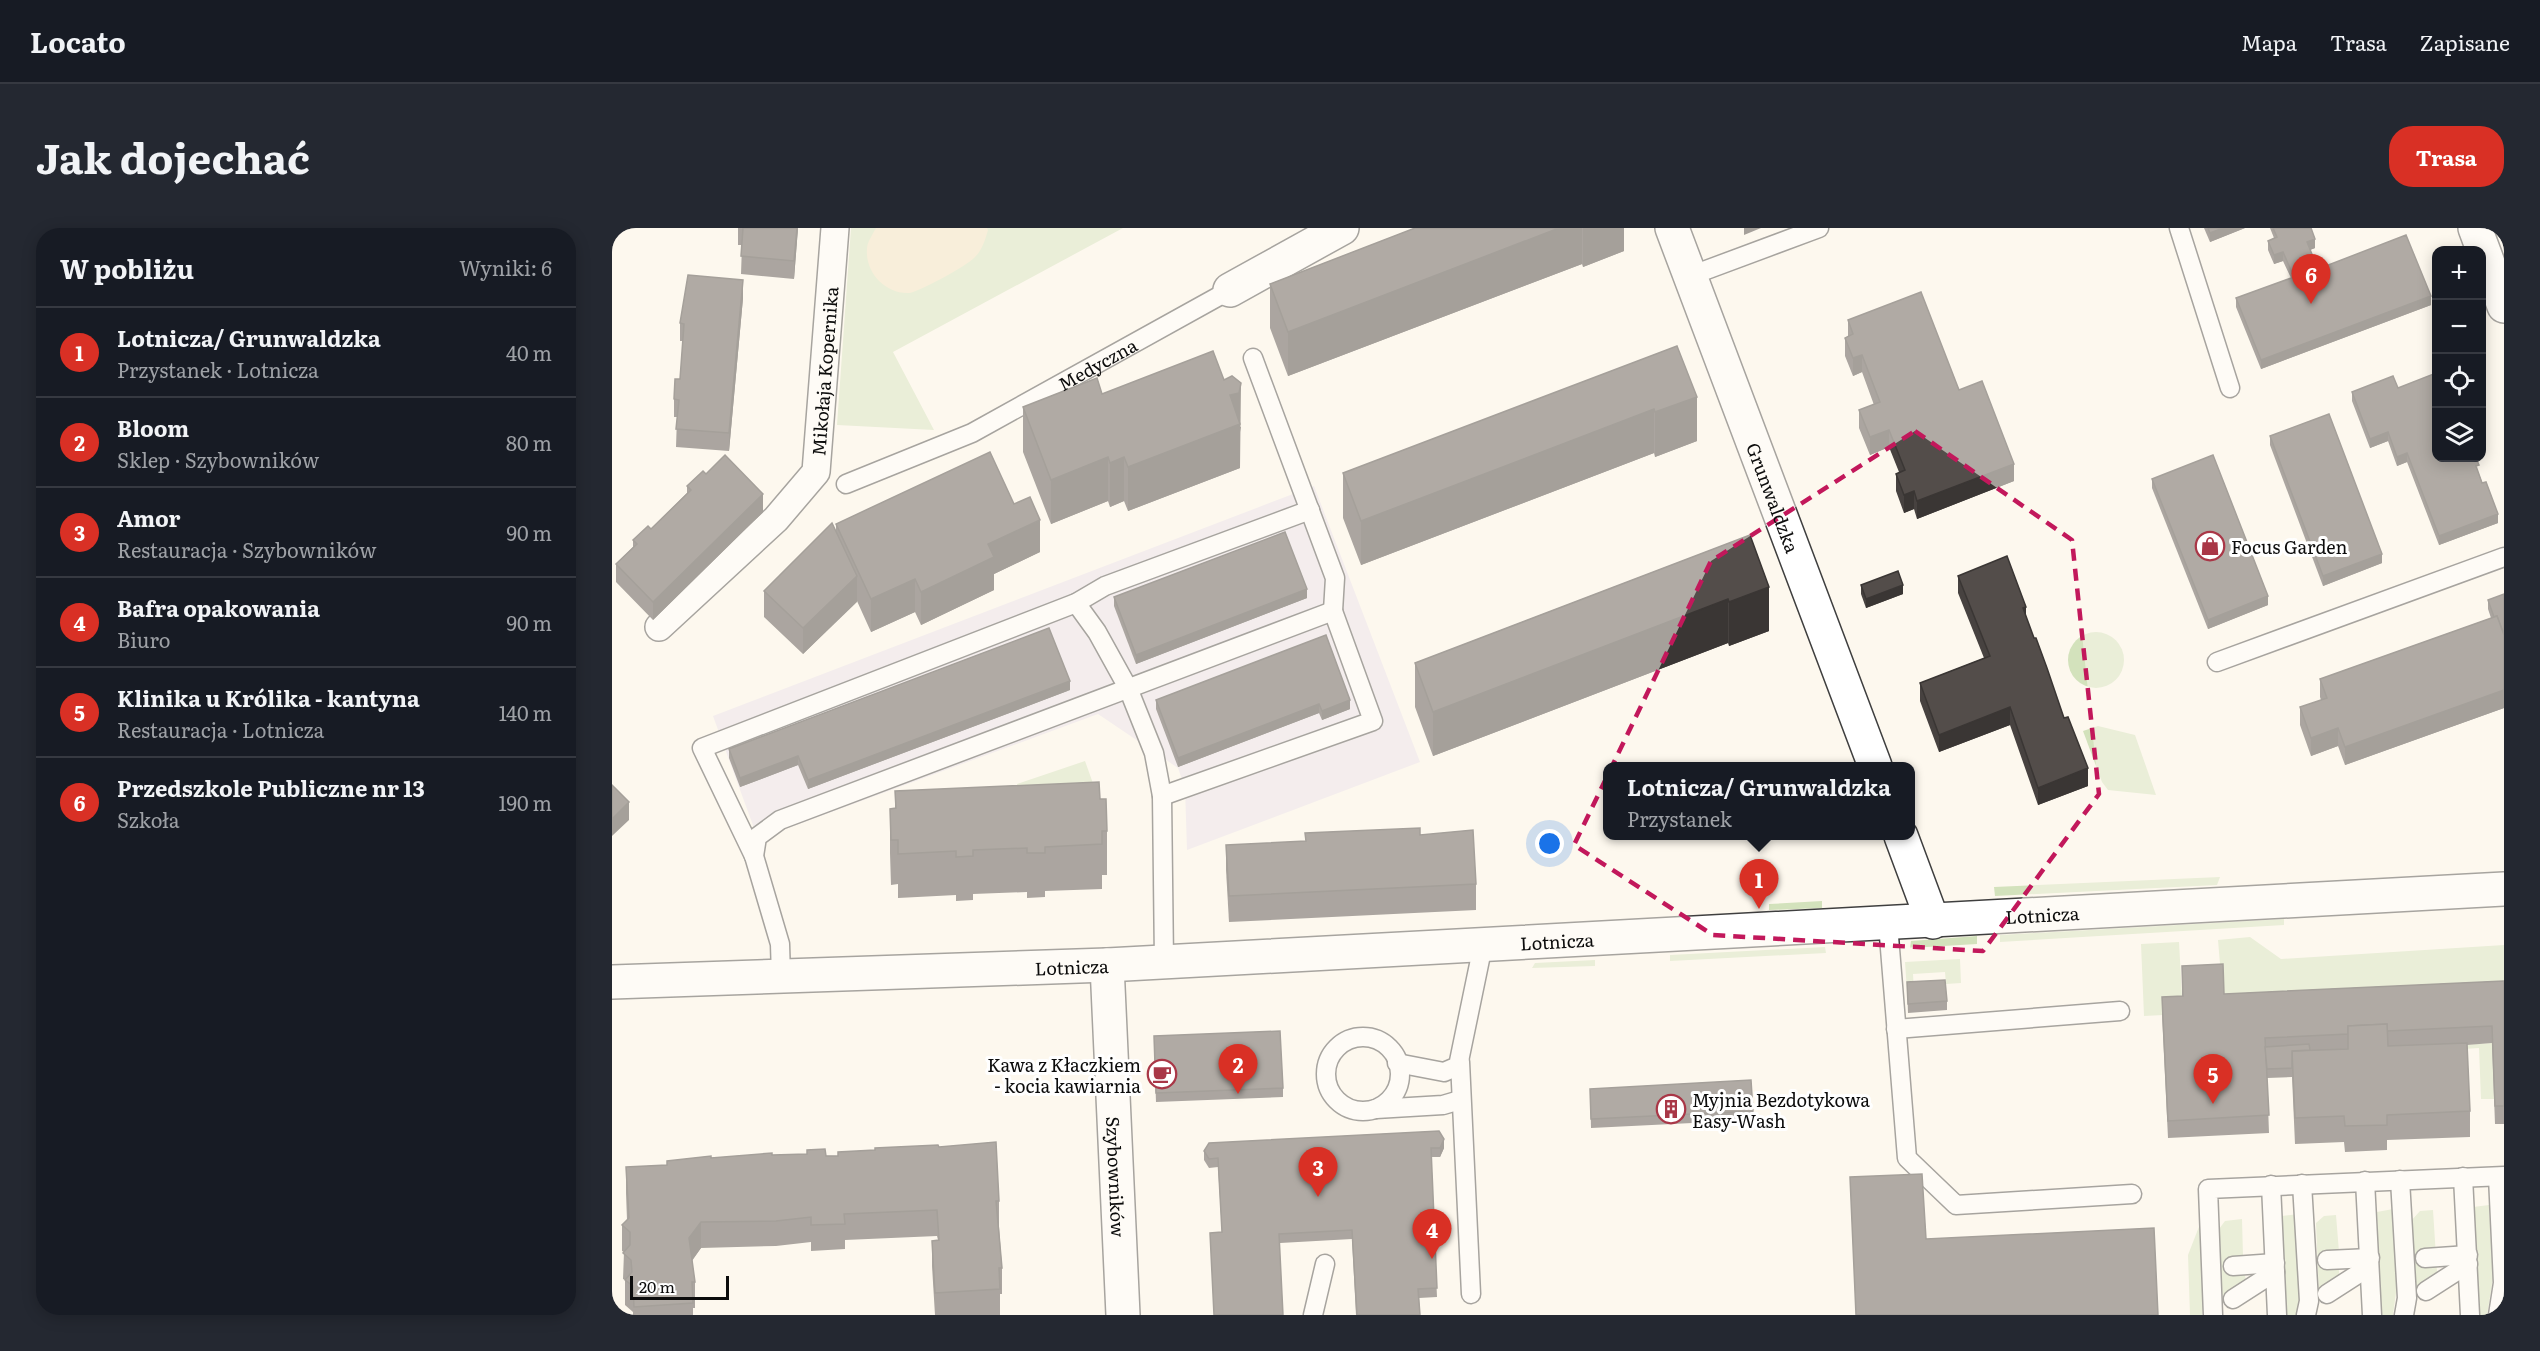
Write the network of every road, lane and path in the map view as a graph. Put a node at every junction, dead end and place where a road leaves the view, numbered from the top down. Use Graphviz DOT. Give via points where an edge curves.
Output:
graph roads {
  1 [pos="835,228"];
  2 [pos="1342,228"];
  3 [pos="1672,228"];
  4 [pos="1819,228"];
  5 [pos="2179,228"];
  6 [pos="2475,228"];
  7 [pos="1690,276"];
  8 [pos="1230,290"];
  9 [pos="2504,306"];
  10 [pos="1253,358"];
  11 [pos="2230,388"];
  12 [pos="846,483"];
  13 [pos="1310,510"];
  14 [pos="2504,557"];
  15 [pos="1076,603"];
  16 [pos="1333,611"];
  17 [pos="659,627"];
  18 [pos="2217,662"];
  19 [pos="1128,688"];
  20 [pos="1873,762"];
  21 [pos="1162,796"];
  22 [pos="1902,840"];
  23 [pos="754,856"];
  24 [pos="2504,889"];
  25 [pos="1933,922"];
  26 [pos="1888,924"];
  27 [pos="1483,945"];
  28 [pos="1164,962"];
  29 [pos="1107,965"];
  30 [pos="781,977"];
  31 [pos="612,982"];
  32 [pos="2120,1011"];
  33 [pos="1896,1029"];
  34 [pos="1461,1062"];
  35 [pos="1397,1063"];
  36 [pos="1460,1100"];
  37 [pos="1374,1109"];
  38 [pos="2463,1177"];
  39 [pos="2501,1177"];
  40 [pos="2400,1180"];
  41 [pos="2365,1181"];
  42 [pos="2302,1184"];
  43 [pos="2271,1185"];
  44 [pos="2132,1194"];
  45 [pos="2425,1257"];
  46 [pos="2468,1259"];
  47 [pos="2327,1260"];
  48 [pos="2370,1263"];
  49 [pos="1325,1264"];
  50 [pos="2233,1266"];
  51 [pos="2275,1268"];
  52 [pos="2426,1291"];
  53 [pos="1471,1294"];
  54 [pos="2327,1294"];
  55 [pos="2233,1299"];
  56 [pos="1123,1315"];
  57 [pos="1313,1315"];
  58 [pos="2213,1315"];
  59 [pos="2277,1315"];
  60 [pos="2306,1315"];
  61 [pos="2372,1315"];
  62 [pos="2404,1315"];
  63 [pos="2470,1315"];
  64 [pos="2498,1315"];
  1 -- 17 [label="street, Mikołaja Kopernika" via="816,472 777,519"];
  2 -- 8 [label="street, Medyczna"];
  3 -- 7 [label="street, Grunwaldzka"];
  4 -- 7 [label="lane"];
  5 -- 11 [label="lane"];
  6 -- 9 [label="street"];
  7 -- 20 [label="street, Grunwaldzka"];
  8 -- 12 [label="lane, Medyczna" via="972,433"];
  10 -- 13 [label="lane"];
  13 -- 15 [label="lane" via="1105,586"];
  13 -- 16 [label="lane" via="1335,578"];
  14 -- 18 [label="lane"];
  15 -- 19 [label="lane"];
  15 -- 23 [label="lane" via="702,748"];
  16 -- 19 [label="lane"];
  16 -- 21 [label="lane" via="1373,721"];
  19 -- 21 [label="lane" via="1154,753"];
  19 -- 23 [label="lane" via="780,820 757,837"];
  21 -- 28 [label="lane"];
  22 -- 25 [label="street"];
  23 -- 30 [label="lane" via="780,944"];
  24 -- 25 [label="street, Lotnicza"];
  25 -- 26 [label="street, Lotnicza"];
  26 -- 27 [label="street, Lotnicza"];
  26 -- 33 [label="lane"];
  27 -- 28 [label="street, Lotnicza"];
  27 -- 34 [label="lane"];
  28 -- 29 [label="street, Lotnicza"];
  29 -- 30 [label="street, Lotnicza"];
  29 -- 56 [label="street, Szybowników"];
  30 -- 31 [label="street, Lotnicza"];
  32 -- 33 [label="lane"];
  33 -- 44 [label="lane" via="1907,1158 1956,1205"];
  34 -- 35 [label="lane" via="1444,1072"];
  34 -- 36 [label="lane"];
  35 -- 37 [label="lane" via="1400,1077 1396,1090 1387,1102"];
  35 -- 37 [label="lane" via="1385,1045 1365,1037 1344,1042 1330,1058 1326,1079 1335,1099 1353,1110"];
  36 -- 37 [label="lane" via="1443,1105"];
  36 -- 53 [label="lane"];
  38 -- 39 [label="lane"];
  38 -- 40 [label="lane"];
  38 -- 46 [label="lane"];
  39 -- 64 [label="lane" via="2503,1283"];
  40 -- 41 [label="lane"];
  40 -- 62 [label="lane" via="2407,1298"];
  41 -- 42 [label="lane"];
  41 -- 48 [label="lane"];
  42 -- 43 [label="lane"];
  42 -- 60 [label="lane" via="2309,1301"];
  43 -- 51 [label="lane"];
  43 -- 58 [label="lane" via="2208,1189"];
  45 -- 46 [label="lane"];
  46 -- 52 [label="lane"];
  46 -- 63 [label="lane"];
  47 -- 48 [label="lane"];
  48 -- 54 [label="lane"];
  48 -- 61 [label="lane"];
  49 -- 57 [label="lane"];
  50 -- 51 [label="lane"];
  51 -- 55 [label="lane"];
  51 -- 59 [label="lane"];
}
